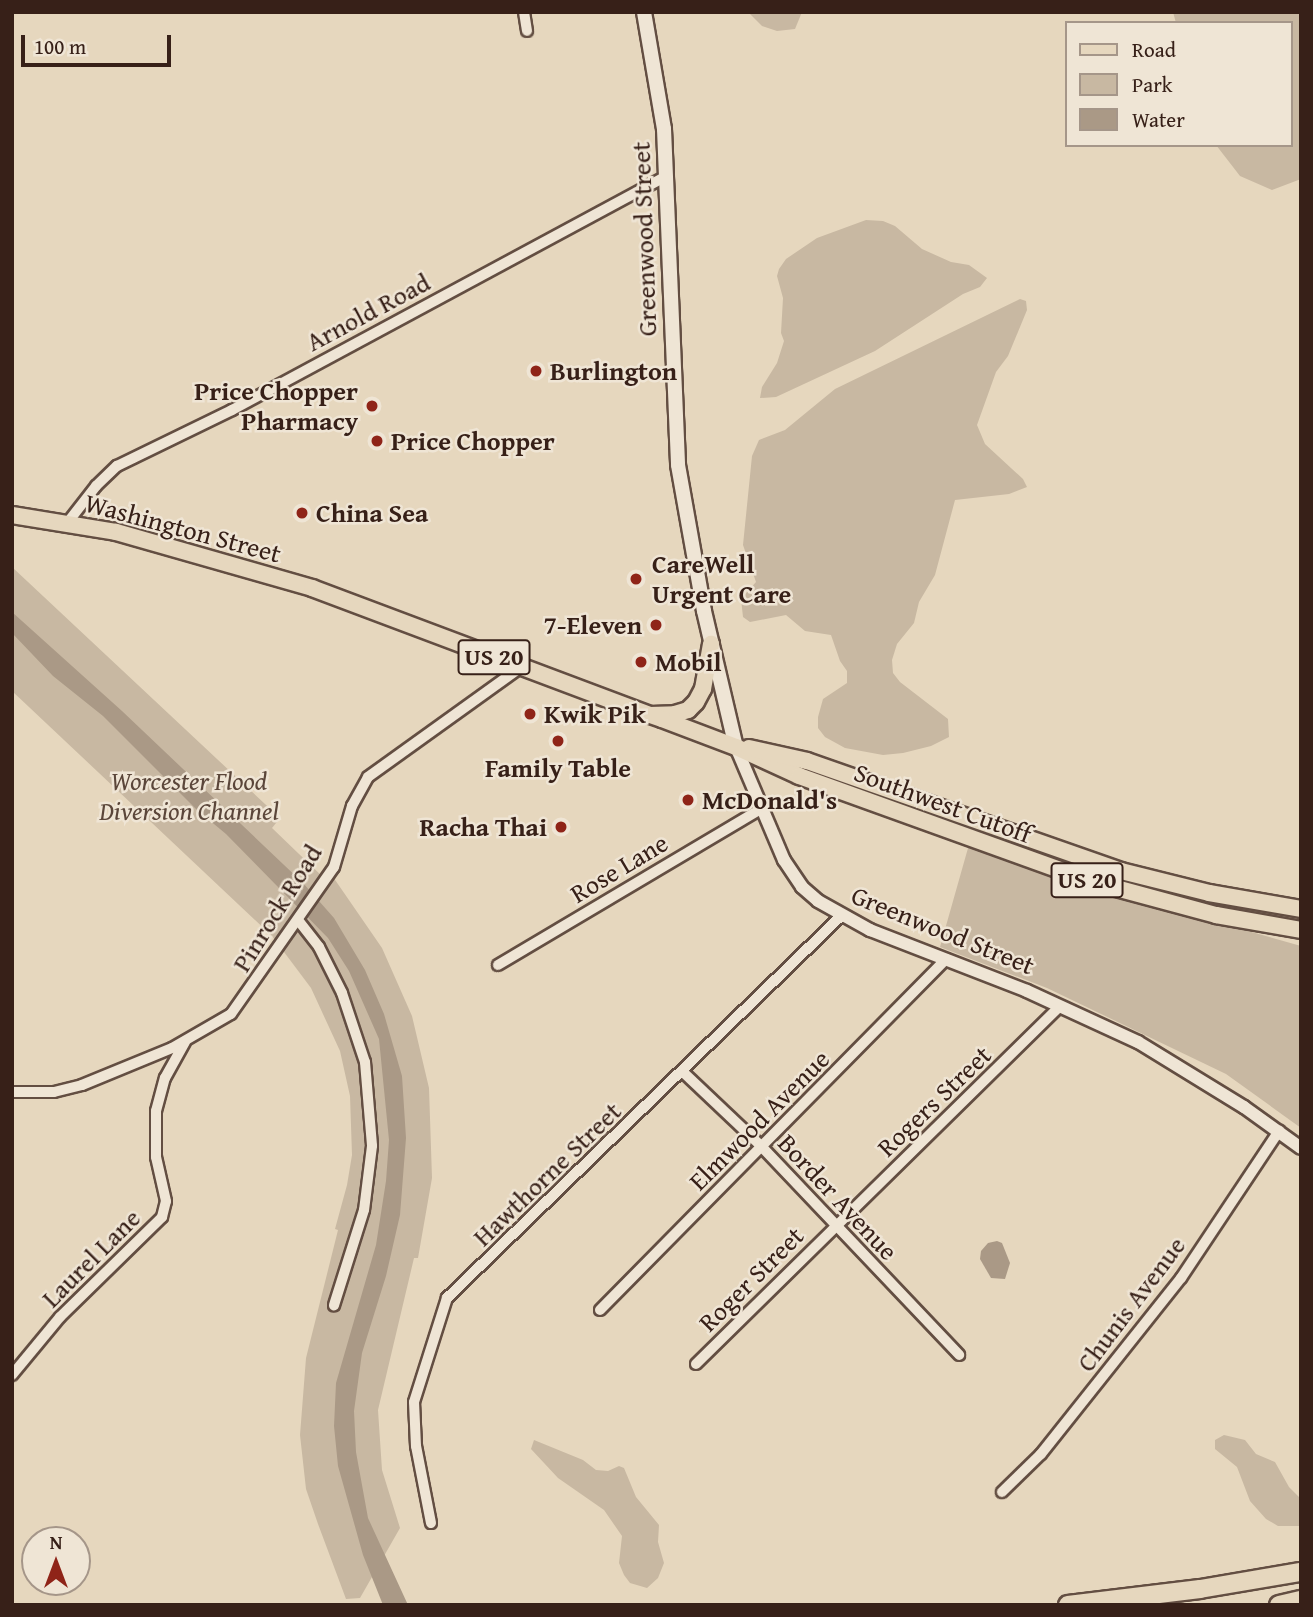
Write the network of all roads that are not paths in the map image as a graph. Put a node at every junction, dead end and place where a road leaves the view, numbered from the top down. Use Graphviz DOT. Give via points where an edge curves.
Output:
graph roads {
  1 [pos="524,12"];
  2 [pos="644,12"];
  3 [pos="527,31"];
  4 [pos="666,176"];
  5 [pos="12,515"];
  6 [pos="68,522"];
  7 [pos="339,598"];
  8 [pos="711,644"];
  9 [pos="521,667"];
  10 [pos="656,717"];
  11 [pos="736,747"];
  12 [pos="761,809"];
  13 [pos="1301,909"];
  14 [pos="841,916"];
  15 [pos="299,918"];
  16 [pos="1301,930"];
  17 [pos="946,959"];
  18 [pos="498,964"];
  19 [pos="1060,1006"];
  20 [pos="186,1041"];
  21 [pos="682,1071"];
  22 [pos="12,1092"];
  23 [pos="1279,1131"];
  24 [pos="761,1146"];
  25 [pos="1301,1148"];
  26 [pos="836,1225"];
  27 [pos="334,1304"];
  28 [pos="600,1310"];
  29 [pos="960,1355"];
  30 [pos="696,1364"];
  31 [pos="12,1375"];
  32 [pos="1002,1492"];
  33 [pos="431,1523"];
  34 [pos="1301,1572"];
  35 [pos="1301,1600"];
  36 [pos="1068,1605"];
  37 [pos="1279,1605"];
  1 -- 3 [label="street"];
  2 -- 4 [label="main road, Greenwood Street" via="662,108"];
  4 -- 6 [label="street, Arnold Road" via="242,404 117,466"];
  4 -- 8 [label="main road, Greenwood Street" via="677,457"];
  5 -- 6 [label="main road, Washington Street / US 20"];
  6 -- 7 [label="main road, Washington Street / US 20" via="157,542"];
  7 -- 9 [label="main road, Southwest Cutoff / US 20"];
  8 -- 10 [label="main road" via="696,702 688,710"];
  8 -- 11 [label="main road, Greenwood Street"];
  9 -- 10 [label="main road, Southwest Cutoff / US 20"];
  9 -- 15 [label="street, Pinrock Road" via="368,777 352,806 334,867"];
  10 -- 11 [label="main road, Southwest Cutoff / US 20"];
  11 -- 12 [label="street, Greenwood Street"];
  11 -- 13 [label="main road, Southwest Cutoff / US 20" via="807,761 1121,871 1220,896"];
  11 -- 16 [label="main road, Southwest Cutoff / US 20" via="799,776 1090,881 1205,912"];
  12 -- 14 [label="street, Greenwood Street" via="796,878 809,894"];
  12 -- 18 [label="street, Rose Lane"];
  14 -- 17 [label="street, Greenwood Street"];
  14 -- 21 [label="street, Hawthorne Street"];
  15 -- 20 [label="street, Pinrock Road" via="235,1010"];
  15 -- 27 [label="street" via="342,993 365,1062 372,1146 364,1210"];
  17 -- 19 [label="street, Greenwood Street"];
  17 -- 24 [label="street, Elmwood Avenue"];
  19 -- 23 [label="street, Greenwood Street" via="1138,1042"];
  19 -- 26 [label="street, Rogers Street"];
  20 -- 22 [label="street, Pinrock Road" via="73,1087"];
  20 -- 31 [label="street, Laurel Lane" via="168,1070 157,1103 156,1157 166,1201 162,1217 60,1317"];
  21 -- 24 [label="street, Border Avenue"];
  21 -- 33 [label="street, Hawthorne Street" via="444,1303 414,1402 417,1452"];
  23 -- 25 [label="street, Greenwood Street"];
  23 -- 32 [label="street, Chunis Avenue" via="1181,1278 1041,1454"];
  24 -- 26 [label="street, Border Avenue"];
  24 -- 28 [label="street, Elmwood Avenue"];
  26 -- 29 [label="street, Border Avenue"];
  26 -- 30 [label="street, Roger Street"];
  34 -- 36 [label="highway"];
  35 -- 37 [label="highway"];
}
